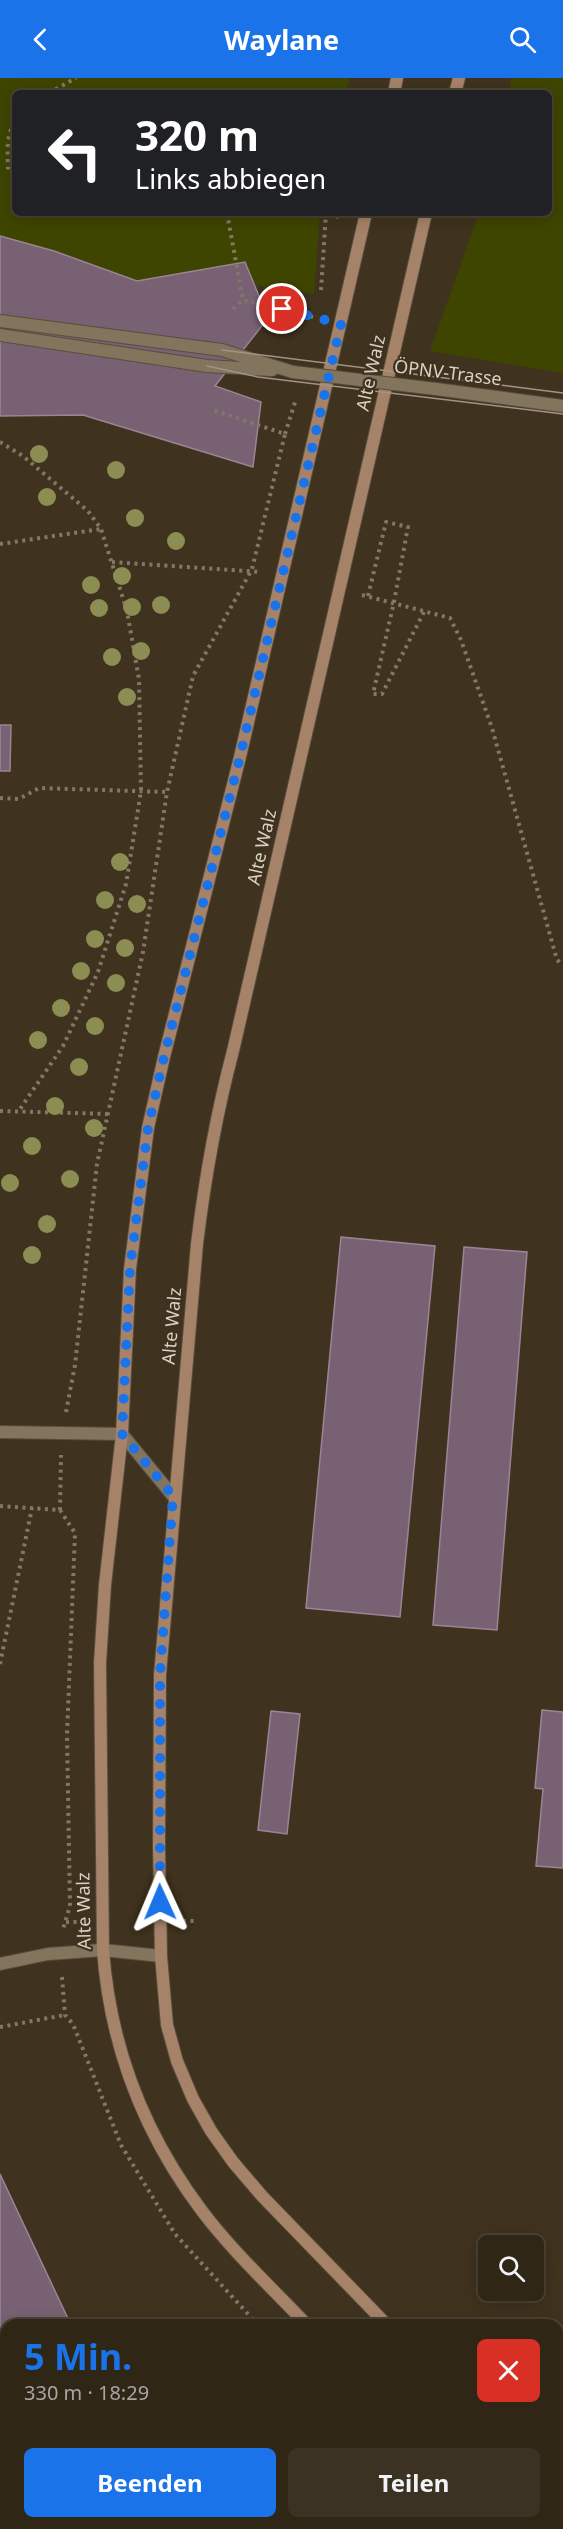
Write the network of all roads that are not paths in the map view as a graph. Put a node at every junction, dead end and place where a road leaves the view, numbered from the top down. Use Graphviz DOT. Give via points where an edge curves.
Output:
graph roads {
  1 [pos="365,216"];
  2 [pos="425,216"];
  3 [pos="0,321"];
  4 [pos="0,335"];
  5 [pos="293,372"];
  6 [pos="563,406"];
  7 [pos="0,1432"];
  8 [pos="122,1434"];
  9 [pos="173,1496"];
  10 [pos="103,1950"];
  11 [pos="161,1956"];
  12 [pos="0,1964"];
  13 [pos="301,2319"];
  14 [pos="381,2319"];
  1 -- 8 [label="street, Alte Walz" via="240,757 148,1128 130,1269"];
  2 -- 9 [label="street, Alte Walz" via="217,1108 197,1244"];
  3 -- 5 [label="street" via="222,350"];
  4 -- 5 [label="street" via="207,366"];
  5 -- 6 [label="street, ÖPNV-Trasse, bridge"];
  7 -- 8 [label="street"];
  8 -- 9 [label="street"];
  8 -- 10 [label="street, Alte Walz" via="100,1663"];
  9 -- 11 [label="street, Alte Walz" via="160,1675"];
  10 -- 11 [label="street"];
  10 -- 12 [label="street" via="48,1954"];
  10 -- 13 [label="street, Alte Walz" via="120,2052 158,2144 202,2212"];
  11 -- 14 [label="street, Alte Walz" via="167,2025 177,2061 211,2131 262,2196"];
}
